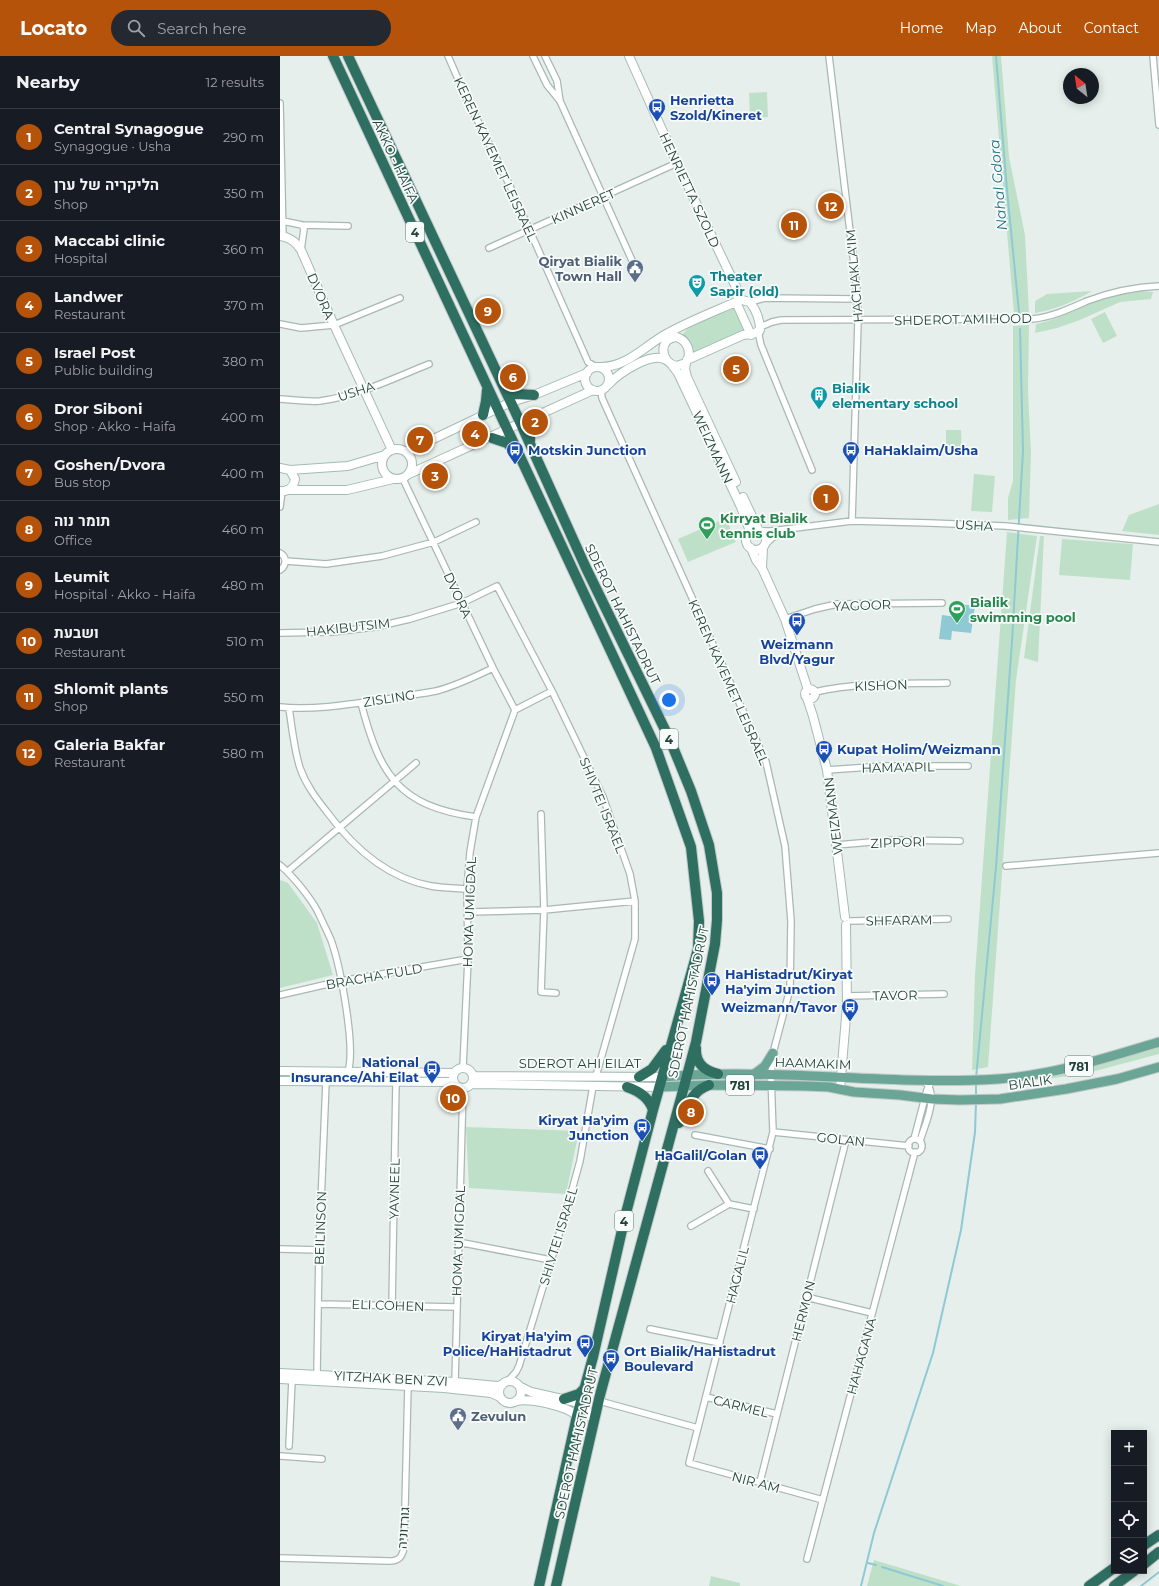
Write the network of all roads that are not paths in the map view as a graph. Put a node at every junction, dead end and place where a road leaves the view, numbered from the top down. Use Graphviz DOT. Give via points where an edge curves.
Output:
graph roads {
  1 [pos="333,56"];
  2 [pos="348,56"];
  3 [pos="448,56"];
  4 [pos="533,56"];
  5 [pos="545,56"];
  6 [pos="629,56"];
  7 [pos="829,56"];
  8 [pos="1152,56"];
  9 [pos="560,101"];
  10 [pos="280,104"];
  11 [pos="1159,125"];
  12 [pos="677,163"];
  13 [pos="603,197"];
  14 [pos="283,221"];
  15 [pos="302,225"];
  16 [pos="348,226"];
  17 [pos="530,230"];
  18 [pos="282,236"];
  19 [pos="489,248"];
  20 [pos="301,250"];
  21 [pos="635,267"];
  22 [pos="1159,286"];
  23 [pos="400,298"];
  24 [pos="858,299"];
  25 [pos="737,302"];
  26 [pos="750,302"];
  27 [pos="695,321"];
  28 [pos="858,321"];
  29 [pos="280,324"];
  30 [pos="334,325"];
  31 [pos="760,329"];
  32 [pos="750,335"];
  33 [pos="669,339"];
  34 [pos="761,345"];
  35 [pos="628,360"];
  36 [pos="686,361"];
  37 [pos="669,362"];
  38 [pos="429,364"];
  39 [pos="598,367"];
  40 [pos="587,373"];
  41 [pos="486,386"];
  42 [pos="503,386"];
  43 [pos="365,389"];
  44 [pos="600,389"];
  45 [pos="534,395"];
  46 [pos="280,399"];
  47 [pos="511,402"];
  48 [pos="497,409"];
  49 [pos="483,416"];
  50 [pos="534,418"];
  51 [pos="521,424"];
  52 [pos="507,431"];
  53 [pos="492,438"];
  54 [pos="531,445"];
  55 [pos="389,452"];
  56 [pos="406,452"];
  57 [pos="518,453"];
  58 [pos="280,468"];
  59 [pos="290,470"];
  60 [pos="812,470"];
  61 [pos="406,476"];
  62 [pos="393,479"];
  63 [pos="283,491"];
  64 [pos="280,507"];
  65 [pos="852,521"];
  66 [pos="476,522"];
  67 [pos="788,529"];
  68 [pos="757,531"];
  69 [pos="434,542"];
  70 [pos="1159,542"];
  71 [pos="764,546"];
  72 [pos="751,548"];
  73 [pos="280,553"];
  74 [pos="286,561"];
  75 [pos="762,568"];
  76 [pos="280,570"];
  77 [pos="462,603"];
  78 [pos="942,603"];
  79 [pos="785,619"];
  80 [pos="280,633"];
  81 [pos="493,668"];
  82 [pos="947,683"];
  83 [pos="552,691"];
  84 [pos="811,694"];
  85 [pos="361,703"];
  86 [pos="280,707"];
  87 [pos="289,708"];
  88 [pos="515,710"];
  89 [pos="416,763"];
  90 [pos="968,766"];
  91 [pos="827,770"];
  92 [pos="394,782"];
  93 [pos="541,814"];
  94 [pos="476,817"];
  95 [pos="339,828"];
  96 [pos="960,842"];
  97 [pos="836,845"];
  98 [pos="1159,854"];
  99 [pos="280,865"];
  100 [pos="1006,866"];
  101 [pos="288,871"];
  102 [pos="467,889"];
  103 [pos="635,901"];
  104 [pos="544,910"];
  105 [pos="468,912"];
  106 [pos="948,919"];
  107 [pos="847,921"];
  108 [pos="468,959"];
  109 [pos="341,981"];
  110 [pos="556,993"];
  111 [pos="944,994"];
  112 [pos="280,995"];
  113 [pos="846,996"];
  114 [pos="671,1042"];
  115 [pos="696,1042"];
  116 [pos="1159,1042"];
  117 [pos="773,1053"];
  118 [pos="463,1067"];
  119 [pos="1159,1067"];
  120 [pos="280,1070"];
  121 [pos="348,1072"];
  122 [pos="392,1072"];
  123 [pos="454,1073"];
  124 [pos="718,1074"];
  125 [pos="753,1074"];
  126 [pos="687,1075"];
  127 [pos="772,1075"];
  128 [pos="473,1076"];
  129 [pos="596,1076"];
  130 [pos="639,1077"];
  131 [pos="662,1077"];
  132 [pos="841,1077"];
  133 [pos="921,1080"];
  134 [pos="938,1080"];
  135 [pos="280,1081"];
  136 [pos="326,1082"];
  137 [pos="340,1082"];
  138 [pos="396,1082"];
  139 [pos="454,1082"];
  140 [pos="471,1084"];
  141 [pos="709,1085"];
  142 [pos="772,1085"];
  143 [pos="593,1086"];
  144 [pos="684,1086"];
  145 [pos="929,1086"];
  146 [pos="628,1087"];
  147 [pos="659,1087"];
  148 [pos="463,1088"];
  149 [pos="840,1089"];
  150 [pos="929,1098"];
  151 [pos="653,1110"];
  152 [pos="773,1132"];
  153 [pos="695,1135"];
  154 [pos="914,1139"];
  155 [pos="846,1140"];
  156 [pos="920,1141"];
  157 [pos="668,1144"];
  158 [pos="909,1146"];
  159 [pos="770,1149"];
  160 [pos="915,1152"];
  161 [pos="708,1171"];
  162 [pos="729,1204"];
  163 [pos="754,1209"];
  164 [pos="691,1226"];
  165 [pos="458,1242"];
  166 [pos="280,1248"];
  167 [pos="319,1250"];
  168 [pos="551,1260"];
  169 [pos="806,1297"];
  170 [pos="319,1304"];
  171 [pos="392,1306"];
  172 [pos="456,1307"];
  173 [pos="872,1313"];
  174 [pos="650,1328"];
  175 [pos="720,1343"];
  176 [pos="280,1373"];
  177 [pos="317,1374"];
  178 [pos="280,1379"];
  179 [pos="292,1380"];
  180 [pos="406,1382"];
  181 [pos="455,1382"];
  182 [pos="505,1383"];
  183 [pos="521,1387"];
  184 [pos="444,1388"];
  185 [pos="584,1390"];
  186 [pos="600,1395"];
  187 [pos="500,1397"];
  188 [pos="706,1397"];
  189 [pos="564,1399"];
  190 [pos="516,1401"];
  191 [pos="580,1403"];
  192 [pos="777,1414"];
  193 [pos="577,1416"];
  194 [pos="593,1420"];
  195 [pos="698,1428"];
  196 [pos="289,1446"];
  197 [pos="280,1456"];
  198 [pos="322,1459"];
  199 [pos="689,1463"];
  200 [pos="760,1482"];
  201 [pos="823,1500"];
  202 [pos="1159,1535"];
  203 [pos="1147,1544"];
  204 [pos="1159,1552"];
  205 [pos="280,1558"];
  206 [pos="807,1559"];
  207 [pos="1147,1562"];
  208 [pos="1111,1570"];
  209 [pos="1130,1574"];
  210 [pos="539,1586"];
  211 [pos="556,1586"];
  212 [pos="1090,1586"];
  213 [pos="1114,1586"];
  1 -- 41 [label="highway, AKKO - HAIFA / 4"];
  2 -- 42 [label="highway, AKKO - HAIFA / 4"];
  3 -- 17 [label="street, KEREN KAYEMET LEISRAEL"];
  4 -- 9 [label="street" via="546,85"];
  5 -- 9 [label="street" via="557,81"];
  6 -- 12 [label="street, HENRIETTA SZOLD"];
  7 -- 24 [label="street, HACHAKLA'IM"];
  8 -- 11 [label="street"];
  9 -- 13 [label="street"];
  10 -- 14 [label="street"];
  12 -- 13 [label="street, KINNERET"];
  12 -- 25 [label="street, HENRIETTA SZOLD" via="736,287"];
  13 -- 17 [label="street, KINNERET"];
  13 -- 21 [label="street"];
  14 -- 15 [label="street"];
  14 -- 18 [label="street"];
  15 -- 16 [label="street"];
  15 -- 20 [label="street" via="304,229"];
  17 -- 19 [label="street, KINNERET"];
  17 -- 39 [label="street, KEREN KAYEMET LEISRAEL" via="588,362"];
  18 -- 20 [label="street" via="294,241"];
  20 -- 30 [label="street, DVORA"];
  22 -- 28 [label="street, SHDEROT AMIHOOD" via="1133,288 1110,294 1038,318"];
  23 -- 30 [label="street"];
  24 -- 26 [label="street" via="765,298"];
  24 -- 28 [label="street, HACHAKLA'IM"];
  25 -- 26 [label="street"];
  25 -- 27 [label="street"];
  25 -- 32 [label="street, HENRIETTA SZOLD"];
  26 -- 31 [label="street" via="755,309"];
  27 -- 33 [label="street"];
  27 -- 35 [label="street" via="666,334"];
  28 -- 31 [label="street, SHDEROT AMIHOOD" via="781,320"];
  28 -- 65 [label="street, HACHAKLA'IM"];
  29 -- 30 [label="street" via="301,328"];
  30 -- 43 [label="street, DVORA"];
  31 -- 32 [label="street"];
  31 -- 34 [label="street"];
  32 -- 34 [label="street"];
  32 -- 36 [label="street" via="743,335"];
  33 -- 35 [label="street"];
  33 -- 36 [label="street" via="681,339 686,343 689,351"];
  33 -- 37 [label="street" via="663,350"];
  34 -- 60 [label="street"];
  35 -- 39 [label="street" via="610,367"];
  36 -- 37 [label="street" via="680,366"];
  36 -- 68 [label="street, WEIZMANN" via="687,377"];
  37 -- 44 [label="street" via="662,357 651,358 619,374"];
  37 -- 68 [label="street, WEIZMANN" via="678,373 741,507"];
  38 -- 43 [label="street, USHA"];
  39 -- 40 [label="street" via="591,368"];
  39 -- 44 [label="street" via="609,374 609,379"];
  40 -- 44 [label="street" via="585,382 588,387"];
  40 -- 45 [label="street"];
  41 -- 48 [label="highway, AKKO - HAIFA / 4"];
  41 -- 49 [label="highway"];
  42 -- 45 [label="highway" via="515,394"];
  42 -- 47 [label="highway, AKKO - HAIFA / 4"];
  43 -- 46 [label="street, USHA" via="319,401"];
  43 -- 55 [label="street, DVORA"];
  44 -- 50 [label="street"];
  44 -- 117 [label="street, KEREN KAYEMET LEISRAEL" via="766,762 785,846 791,921 790,989"];
  45 -- 47 [label="street"];
  47 -- 48 [label="street"];
  47 -- 51 [label="highway, 4"];
  48 -- 49 [label="street"];
  48 -- 52 [label="highway, 4"];
  49 -- 56 [label="street"];
  50 -- 51 [label="street"];
  50 -- 54 [label="highway" via="530,430"];
  51 -- 52 [label="street"];
  51 -- 54 [label="highway, SDEROT HAHISTADRUT / 4"];
  52 -- 53 [label="street"];
  52 -- 57 [label="highway, SDEROT HAHISTADRUT / 4"];
  53 -- 57 [label="highway" via="507,444"];
  53 -- 61 [label="street"];
  54 -- 115 [label="highway, SDEROT HAHISTADRUT / 4" via="586,568 670,740 709,845 717,893 717,920 715,944"];
  55 -- 56 [label="street" via="397,449"];
  55 -- 59 [label="street" via="348,466"];
  55 -- 62 [label="street" via="382,469"];
  56 -- 61 [label="street" via="412,459 412,464"];
  57 -- 114 [label="highway, SDEROT HAHISTADRUT / 4" via="656,748 690,847 699,921 698,949"];
  58 -- 59 [label="street"];
  59 -- 63 [label="street" via="295,479 293,486"];
  61 -- 62 [label="street"];
  61 -- 69 [label="street, DVORA"];
  62 -- 63 [label="street" via="346,490"];
  63 -- 64 [label="street"];
  65 -- 67 [label="street, USHA"];
  65 -- 70 [label="street, USHA" via="1024,528"];
  66 -- 69 [label="street"];
  67 -- 68 [label="street, USHA"];
  67 -- 71 [label="street, USHA"];
  68 -- 71 [label="street" via="766,537"];
  68 -- 72 [label="street" via="746,539"];
  69 -- 74 [label="street" via="382,556 326,564"];
  69 -- 77 [label="street, DVORA"];
  71 -- 72 [label="street" via="758,550"];
  71 -- 75 [label="street, WEIZMANN"];
  72 -- 75 [label="street, WEIZMANN"];
  73 -- 74 [label="street"];
  74 -- 76 [label="street"];
  75 -- 79 [label="street, WEIZMANN"];
  77 -- 80 [label="street, HAKIBUTSIM" via="375,627 332,632"];
  77 -- 81 [label="street, DVORA"];
  77 -- 83 [label="street, SHIVTEI ISRAEL" via="497,586"];
  78 -- 79 [label="street, YAGOOR" via="837,604"];
  79 -- 84 [label="street, WEIZMANN"];
  81 -- 85 [label="street, ZISLING" via="435,691"];
  81 -- 88 [label="street, DVORA"];
  82 -- 84 [label="street, KISHON" via="865,684 836,687"];
  83 -- 88 [label="street"];
  83 -- 103 [label="street, SHIVTEI ISRAEL" via="603,797 630,874"];
  84 -- 91 [label="street, WEIZMANN" via="813,716"];
  85 -- 87 [label="street, ZISLING"];
  85 -- 92 [label="street" via="368,732 378,757"];
  86 -- 87 [label="street, ZISLING"];
  87 -- 95 [label="street" via="294,747 300,768 310,791"];
  88 -- 94 [label="street, HOMA UMIGDAL"];
  89 -- 92 [label="street"];
  90 -- 91 [label="street, HAMA'APIL" via="884,766"];
  91 -- 97 [label="street, WEIZMANN"];
  92 -- 94 [label="street" via="429,806 452,814"];
  92 -- 95 [label="street"];
  93 -- 104 [label="street"];
  94 -- 102 [label="street, HOMA UMIGDAL"];
  95 -- 101 [label="street"];
  95 -- 102 [label="street" via="359,850 384,868 404,878 430,886"];
  96 -- 97 [label="street, ZIPPORI" via="896,840"];
  97 -- 107 [label="street, WEIZMANN"];
  98 -- 100 [label="street"];
  99 -- 101 [label="street"];
  101 -- 109 [label="street" via="317,910 331,941"];
  102 -- 105 [label="street, HOMA UMIGDAL"];
  103 -- 104 [label="street"];
  103 -- 129 [label="street, SHIVTEI ISRAEL" via="635,939"];
  104 -- 105 [label="street"];
  104 -- 110 [label="street" via="541,992"];
  105 -- 108 [label="street, HOMA UMIGDAL"];
  106 -- 107 [label="street, SHFARAM"];
  107 -- 113 [label="street, WEIZMANN"];
  108 -- 109 [label="street, BRACHA FULD"];
  108 -- 118 [label="street, HOMA UMIGDAL"];
  109 -- 112 [label="street, BRACHA FULD"];
  109 -- 121 [label="street" via="349,1040"];
  111 -- 113 [label="street, TAVOR"];
  113 -- 132 [label="street, WEIZMANN"];
  114 -- 130 [label="highway" via="652,1070"];
  114 -- 131 [label="highway, SDEROT HAHISTADRUT / 4"];
  115 -- 124 [label="highway" via="698,1061 707,1071"];
  115 -- 126 [label="highway, SDEROT HAHISTADRUT / 4"];
  116 -- 134 [label="main road, BIALIK / 781" via="1067,1069 1027,1076"];
  117 -- 125 [label="main road" via="765,1066"];
  117 -- 127 [label="street, KEREN KAYEMET LEISRAEL"];
  118 -- 123 [label="street"];
  118 -- 128 [label="street"];
  119 -- 150 [label="main road, BIALIK / 781" via="1066,1090 1000,1099"];
  120 -- 121 [label="street"];
  121 -- 122 [label="street"];
  121 -- 137 [label="street"];
  122 -- 123 [label="street"];
  122 -- 138 [label="street, YAVNEEL"];
  123 -- 139 [label="street"];
  124 -- 125 [label="main road, HAAMAKIM / 781"];
  124 -- 126 [label="main road, HAAMAKIM / 781"];
  125 -- 127 [label="main road, HAAMAKIM / 781"];
  126 -- 131 [label="main road, SDEROT AHI EILAT"];
  126 -- 144 [label="highway, SDEROT HAHISTADRUT / 4"];
  127 -- 132 [label="main road, HAAMAKIM / 781"];
  127 -- 142 [label="street, KEREN KAYEMET LEISRAEL"];
  128 -- 129 [label="street, SDEROT AHI EILAT"];
  128 -- 140 [label="street"];
  129 -- 130 [label="street, SDEROT AHI EILAT"];
  130 -- 131 [label="street, SDEROT AHI EILAT"];
  131 -- 147 [label="highway, SDEROT HAHISTADRUT / 4"];
  132 -- 133 [label="main road, HAAMAKIM / 781"];
  132 -- 149 [label="street, WEIZMANN"];
  133 -- 134 [label="main road, HAAMAKIM / 781"];
  133 -- 145 [label="street"];
  134 -- 145 [label="street"];
  135 -- 136 [label="street"];
  136 -- 137 [label="street"];
  136 -- 167 [label="street, BEILINSON"];
  137 -- 138 [label="street"];
  138 -- 139 [label="street"];
  138 -- 171 [label="street, YAVNEEL"];
  139 -- 148 [label="street"];
  140 -- 143 [label="street, SDEROT AHI EILAT"];
  140 -- 148 [label="street"];
  141 -- 142 [label="main road, HAAMAKIM / 781"];
  141 -- 144 [label="main road, HAAMAKIM / 781"];
  141 -- 157 [label="highway" via="700,1088 693,1096"];
  142 -- 149 [label="main road, HAAMAKIM / 781"];
  142 -- 152 [label="street, HAGALIL"];
  143 -- 146 [label="street, SDEROT AHI EILAT"];
  143 -- 168 [label="street, SHIVTEI ISRAEL" via="580,1161"];
  144 -- 147 [label="main road, SDEROT AHI EILAT"];
  144 -- 157 [label="highway, SDEROT HAHISTADRUT / 4"];
  145 -- 150 [label="street"];
  146 -- 147 [label="street, SDEROT AHI EILAT"];
  146 -- 151 [label="highway" via="642,1094"];
  147 -- 151 [label="highway, SDEROT HAHISTADRUT / 4"];
  148 -- 165 [label="street, HOMA UMIGDAL"];
  149 -- 150 [label="main road, HAAMAKIM / 781"];
  150 -- 154 [label="street"];
  150 -- 156 [label="street"];
  151 -- 185 [label="highway, SDEROT HAHISTADRUT / 4"];
  152 -- 155 [label="street, GOLAN"];
  152 -- 159 [label="street, HAGALIL"];
  153 -- 159 [label="street"];
  154 -- 156 [label="street"];
  154 -- 158 [label="street" via="910,1141"];
  155 -- 158 [label="street, GOLAN"];
  155 -- 169 [label="street, HERMON"];
  156 -- 160 [label="street" via="922,1147 920,1151"];
  157 -- 186 [label="highway, SDEROT HAHISTADRUT / 4"];
  158 -- 160 [label="street" via="911,1151"];
  159 -- 163 [label="street, HAGALIL"];
  160 -- 173 [label="street, HAHAGANA"];
  161 -- 162 [label="street"];
  162 -- 163 [label="street"];
  162 -- 164 [label="street"];
  163 -- 175 [label="street, HAGALIL"];
  165 -- 168 [label="street"];
  165 -- 172 [label="street, HOMA UMIGDAL"];
  166 -- 167 [label="street"];
  167 -- 170 [label="street, BEILINSON"];
  168 -- 182 [label="street, SHIVTEI ISRAEL" via="516,1372"];
  169 -- 173 [label="street"];
  169 -- 192 [label="street, HERMON"];
  170 -- 171 [label="street, ELI COHEN"];
  170 -- 177 [label="street, BEILINSON"];
  171 -- 172 [label="street, ELI COHEN"];
  172 -- 181 [label="street, HOMA UMIGDAL"];
  173 -- 201 [label="street, HAHAGANA"];
  174 -- 175 [label="street"];
  175 -- 188 [label="street, HAGALIL"];
  176 -- 177 [label="street, YITZHAK BEN ZVI"];
  177 -- 180 [label="street, YITZHAK BEN ZVI"];
  178 -- 179 [label="street, YITZHAK BEN ZVI"];
  179 -- 180 [label="street, YITZHAK BEN ZVI"];
  179 -- 196 [label="street"];
  180 -- 181 [label="street, YITZHAK BEN ZVI"];
  180 -- 184 [label="street, YITZHAK BEN ZVI"];
  180 -- 205 [label="street, גורדוניה" via="404,1548 400,1559 389,1561"];
  181 -- 182 [label="street, YITZHAK BEN ZVI" via="497,1386"];
  181 -- 184 [label="street"];
  182 -- 183 [label="street, YITZHAK BEN ZVI" via="517,1382"];
  182 -- 187 [label="street" via="499,1389"];
  183 -- 189 [label="street, YITZHAK BEN ZVI"];
  183 -- 190 [label="street" via="521,1396"];
  184 -- 187 [label="street, YITZHAK BEN ZVI" via="491,1393"];
  185 -- 189 [label="highway" via="576,1396"];
  185 -- 191 [label="highway, SDEROT HAHISTADRUT / 4"];
  186 -- 194 [label="highway, SDEROT HAHISTADRUT / 4"];
  186 -- 195 [label="street" via="604,1402"];
  187 -- 190 [label="street, YITZHAK BEN ZVI" via="509,1403"];
  188 -- 192 [label="street, CARMEL"];
  188 -- 195 [label="street, HAGALIL"];
  189 -- 191 [label="street, YITZHAK BEN ZVI"];
  190 -- 193 [label="street, YITZHAK BEN ZVI" via="528,1400 566,1408"];
  191 -- 193 [label="highway, SDEROT HAHISTADRUT / 4"];
  191 -- 194 [label="street"];
  192 -- 200 [label="street, HERMON"];
  193 -- 210 [label="highway, SDEROT HAHISTADRUT / 4"];
  194 -- 211 [label="highway, SDEROT HAHISTADRUT / 4"];
  195 -- 199 [label="street, HAGALIL"];
  197 -- 198 [label="street"];
  199 -- 200 [label="street, NIR AM"];
  200 -- 201 [label="street, NIR AM"];
  201 -- 206 [label="street, HAHAGANA"];
  202 -- 203 [label="highway"];
  204 -- 207 [label="highway"];
  208 -- 212 [label="highway"];
  209 -- 213 [label="highway"];
}
